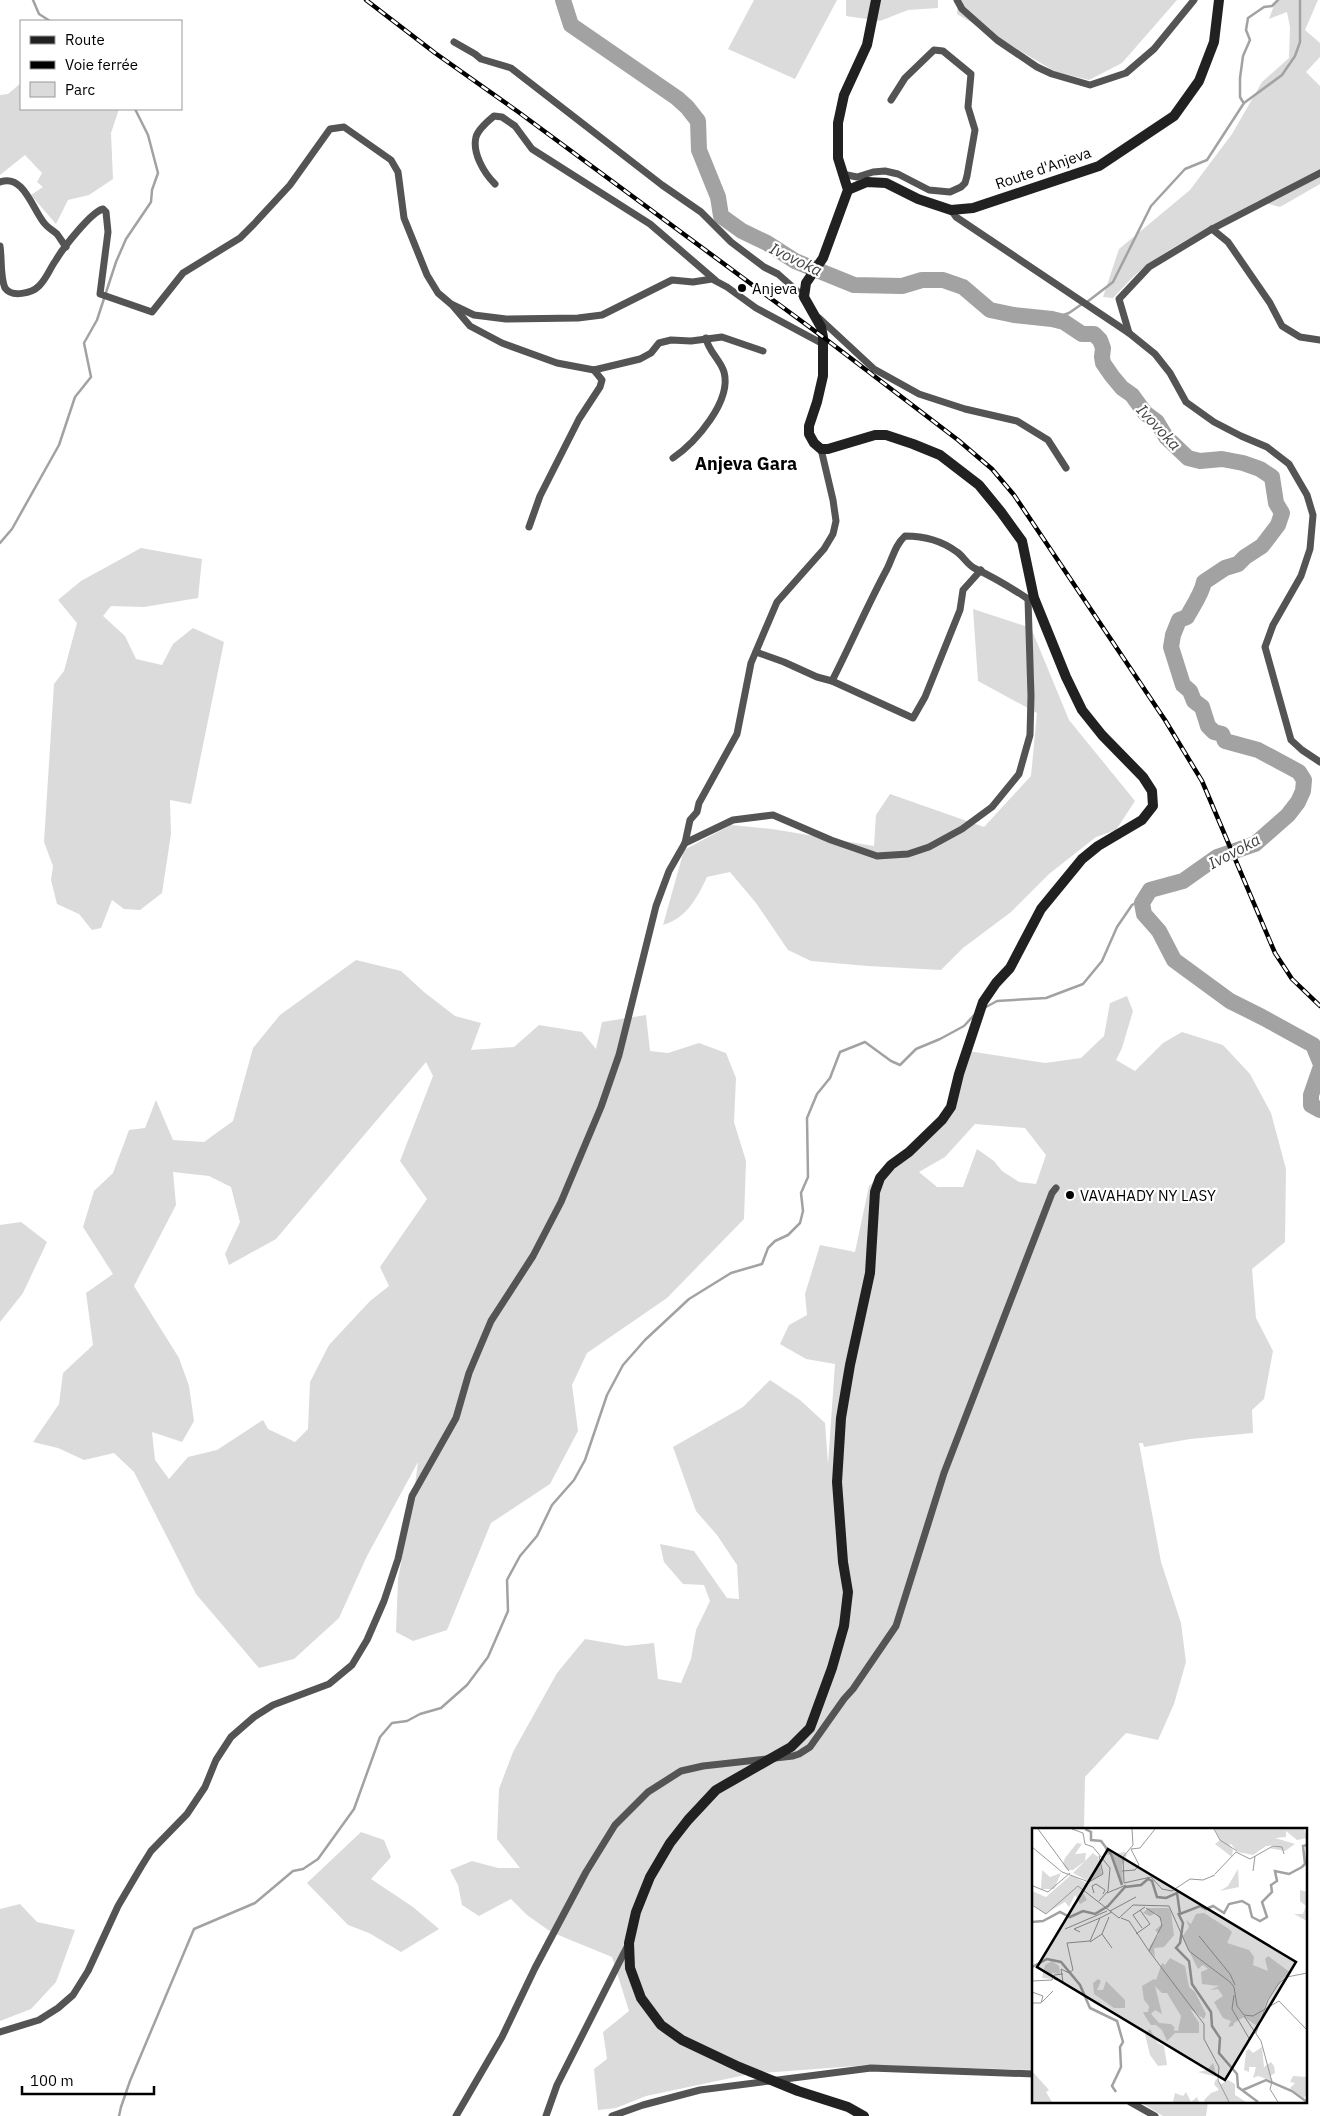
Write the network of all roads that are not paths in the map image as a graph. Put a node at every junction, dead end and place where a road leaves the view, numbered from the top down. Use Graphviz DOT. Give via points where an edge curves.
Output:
graph roads {
  1 [pos="876,0"];
  2 [pos="957,0"];
  3 [pos="1194,0"];
  4 [pos="1219,0"];
  5 [pos="454,42"];
  6 [pos="891,100"];
  7 [pos="1320,173"];
  8 [pos="842,174"];
  9 [pos="0,182"];
  10 [pos="495,184"];
  11 [pos="848,190"];
  12 [pos="951,210"];
  13 [pos="1212,229"];
  14 [pos="0,246"];
  15 [pos="66,247"];
  16 [pos="716,280"];
  17 [pos="0,290"];
  18 [pos="11,292"];
  19 [pos="804,297"];
  20 [pos="452,304"];
  21 [pos="813,312"];
  22 [pos="1129,333"];
  23 [pos="706,338"];
  24 [pos="1320,340"];
  25 [pos="823,344"];
  26 [pos="764,351"];
  27 [pos="594,370"];
  28 [pos="820,448"];
  29 [pos="674,458"];
  30 [pos="1066,468"];
  31 [pos="529,528"];
  32 [pos="981,570"];
  33 [pos="1031,598"];
  34 [pos="756,652"];
  35 [pos="832,681"];
  36 [pos="1320,762"];
  37 [pos="685,843"];
  38 [pos="1056,1188"];
  39 [pos="772,1758"];
  40 [pos="629,1943"];
  41 [pos="0,2032"];
  42 [pos="1032,2074"];
  43 [pos="772,2081"];
  44 [pos="1134,2104"];
  45 [pos="456,2116"];
  46 [pos="546,2116"];
  47 [pos="612,2116"];
  48 [pos="864,2116"];
  49 [pos="1156,2116"];
  1 -- 8 [label="street" via="867,45 844,95 838,124 838,158"];
  2 -- 3 [label="street" via="962,9 997,40 1037,67 1090,84 1126,73 1154,49"];
  4 -- 12 [label="street, Route d'Anjeva" via="1214,42 1199,81 1174,116 1099,166 973,208"];
  5 -- 19 [label="street" via="481,60 511,68 701,212 731,242 778,274"];
  6 -- 8 [label="street" via="905,78 934,50 944,51 971,74 968,107 975,130 965,183 957,190 940,192 898,174 873,172 857,177"];
  7 -- 13 [label="street"];
  8 -- 11 [label="street"];
  9 -- 15 [label="street" via="17,184 44,223"];
  10 -- 16 [label="street" via="484,173 476,137 494,116 502,117 515,126 532,149 650,224"];
  11 -- 12 [label="street, Route d'Anjeva" via="867,182 886,184"];
  11 -- 19 [label="street" via="823,258 806,283"];
  12 -- 22 [label="street" via="956,217"];
  13 -- 22 [label="street" via="1149,267 1119,299"];
  13 -- 24 [label="street" via="1228,242 1282,326 1300,337"];
  14 -- 18 [label="street" via="3,283"];
  15 -- 18 [label="street" via="39,287 29,293"];
  15 -- 20 [label="street" via="98,210 103,209 108,232 100,294 152,312 183,273 240,238 254,224 290,185 330,129 344,127 391,160 398,172 404,218 419,255 438,293"];
  16 -- 20 [label="street" via="672,280 609,312 578,318 506,319 474,315"];
  16 -- 25 [label="street" via="756,308"];
  17 -- 18 [label="street"];
  19 -- 21 [label="street"];
  20 -- 27 [label="street" via="470,326 502,343 557,363"];
  21 -- 25 [label="street" via="822,327"];
  21 -- 30 [label="street" via="874,369 919,394 1017,421 1048,440"];
  22 -- 36 [label="street" via="1155,354 1170,372 1186,402 1214,422 1267,447 1289,464 1307,495 1313,515 1310,549 1301,576 1273,625 1265,647 1291,740"];
  23 -- 26 [label="street" via="722,337"];
  23 -- 27 [label="street" via="659,343 640,359"];
  23 -- 29 [label="street" via="724,372 724,393 686,450"];
  25 -- 28 [label="street" via="823,376 809,426 812,438"];
  27 -- 31 [label="street" via="602,380 600,386 579,419 535,506"];
  28 -- 33 [label="street" via="886,435 931,452 958,468 979,485 1022,541"];
  28 -- 34 [label="street" via="836,521 832,534 824,549 777,602"];
  32 -- 33 [label="street"];
  32 -- 35 [label="street" via="936,540 905,536 897,543 893,558"];
  32 -- 35 [label="street" via="964,590 960,610 913,718"];
  33 -- 37 [label="street" via="1030,735 1019,774 992,807 962,829 908,854 877,856 773,815 734,820"];
  33 -- 39 [label="street" via="1082,710 1143,777 1152,790 1153,806 1142,820 1098,846 1082,860 1041,909 1010,968 983,1002 951,1107 909,1152 891,1165 874,1192 870,1273 841,1418 837,1482 848,1592 844,1626 810,1728"];
  34 -- 35 [label="street"];
  34 -- 37 [label="street" via="737,734 690,820"];
  37 -- 41 [label="street" via="669,871 656,906 619,1055 601,1107 533,1256 491,1321 469,1373 456,1418 412,1496 398,1559 367,1640 352,1665 329,1684 273,1705 231,1737 187,1814 141,1866 73,1994 40,2020"];
  38 -- 39 [label="street" via="944,1473 896,1626 810,1747 799,1754"];
  39 -- 40 [label="street" via="716,1790 670,1843 650,1876 636,1912"];
  39 -- 45 [label="street" via="681,1771 648,1792 615,1825 586,1872 502,2037"];
  40 -- 43 [label="street" via="635,1986 661,2026 682,2040"];
  40 -- 46 [label="street" via="557,2086"];
  42 -- 43 [label="street" via="871,2068"];
  43 -- 47 [label="street" via="700,2090"];
  43 -- 48 [label="street" via="848,2107"];
  44 -- 49 [label="street"];
}
